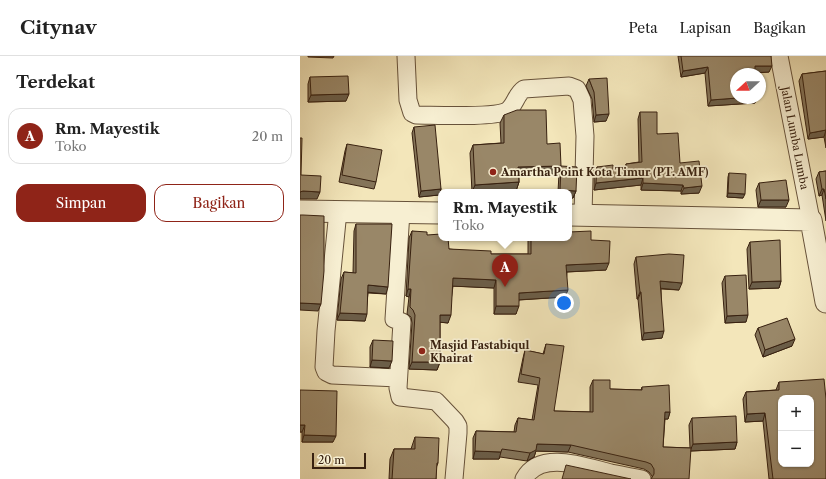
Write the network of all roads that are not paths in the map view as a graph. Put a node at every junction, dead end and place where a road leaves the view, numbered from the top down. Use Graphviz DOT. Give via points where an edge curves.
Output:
graph roads {
  1 [pos="406,56"];
  2 [pos="779,56"];
  3 [pos="300,211"];
  4 [pos="338,211"];
  5 [pos="401,212"];
  6 [pos="438,213"];
  7 [pos="576,215"];
  8 [pos="811,220"];
  9 [pos="824,277"];
  10 [pos="826,302"];
  11 [pos="398,378"];
  12 [pos="454,479"];
  13 [pos="524,479"];
  14 [pos="642,479"];
  1 -- 7 [label="street" via="408,100 412,113 416,115 481,115 504,112 524,89 569,86 577,88 582,100 585,136"];
  2 -- 8 [label="street, Jalan Lumba Lumba"];
  3 -- 4 [label="street"];
  4 -- 5 [label="street"];
  4 -- 11 [label="street" via="324,367 326,372 332,375"];
  5 -- 6 [label="street"];
  5 -- 11 [label="street" via="394,318 402,322"];
  7 -- 8 [label="street"];
  8 -- 9 [label="street"];
  9 -- 10 [label="street"];
  11 -- 12 [label="street" via="400,397 436,401 458,426"];
  13 -- 14 [label="street" via="535,468 563,462"];
}
